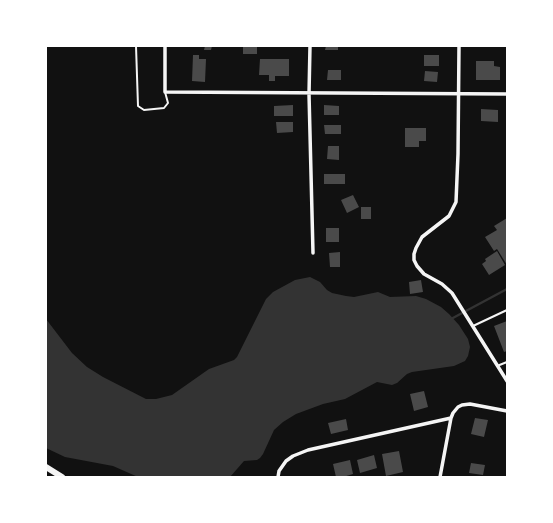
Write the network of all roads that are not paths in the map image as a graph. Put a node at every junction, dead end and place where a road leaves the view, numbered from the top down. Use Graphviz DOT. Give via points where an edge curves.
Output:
graph roads {
  1 [pos="136,46"];
  2 [pos="165,46"];
  3 [pos="310,46"];
  4 [pos="459,46"];
  5 [pos="165,92"];
  6 [pos="309,94"];
  7 [pos="458,94"];
  8 [pos="507,94"];
  9 [pos="313,253"];
  10 [pos="507,310"];
  11 [pos="473,326"];
  12 [pos="507,362"];
  13 [pos="497,366"];
  14 [pos="507,381"];
  15 [pos="507,412"];
  16 [pos="451,418"];
  17 [pos="46,467"];
  18 [pos="62,477"];
  19 [pos="278,477"];
  20 [pos="440,477"];
  1 -- 5 [label="lane" via="138,106 144,110 164,108 168,103"];
  2 -- 5 [label="street"];
  3 -- 6 [label="street"];
  4 -- 7 [label="street"];
  5 -- 6 [label="street"];
  6 -- 7 [label="street"];
  6 -- 9 [label="street"];
  7 -- 8 [label="street"];
  7 -- 11 [label="street" via="456,202 449,216 422,237 414,260 424,274 446,286"];
  10 -- 11 [label="lane"];
  11 -- 13 [label="street"];
  12 -- 13 [label="lane"];
  13 -- 14 [label="street"];
  15 -- 16 [label="street" via="466,404 458,407"];
  16 -- 19 [label="street" via="308,450 286,461"];
  16 -- 20 [label="street"];
  17 -- 18 [label="main road"];
}
